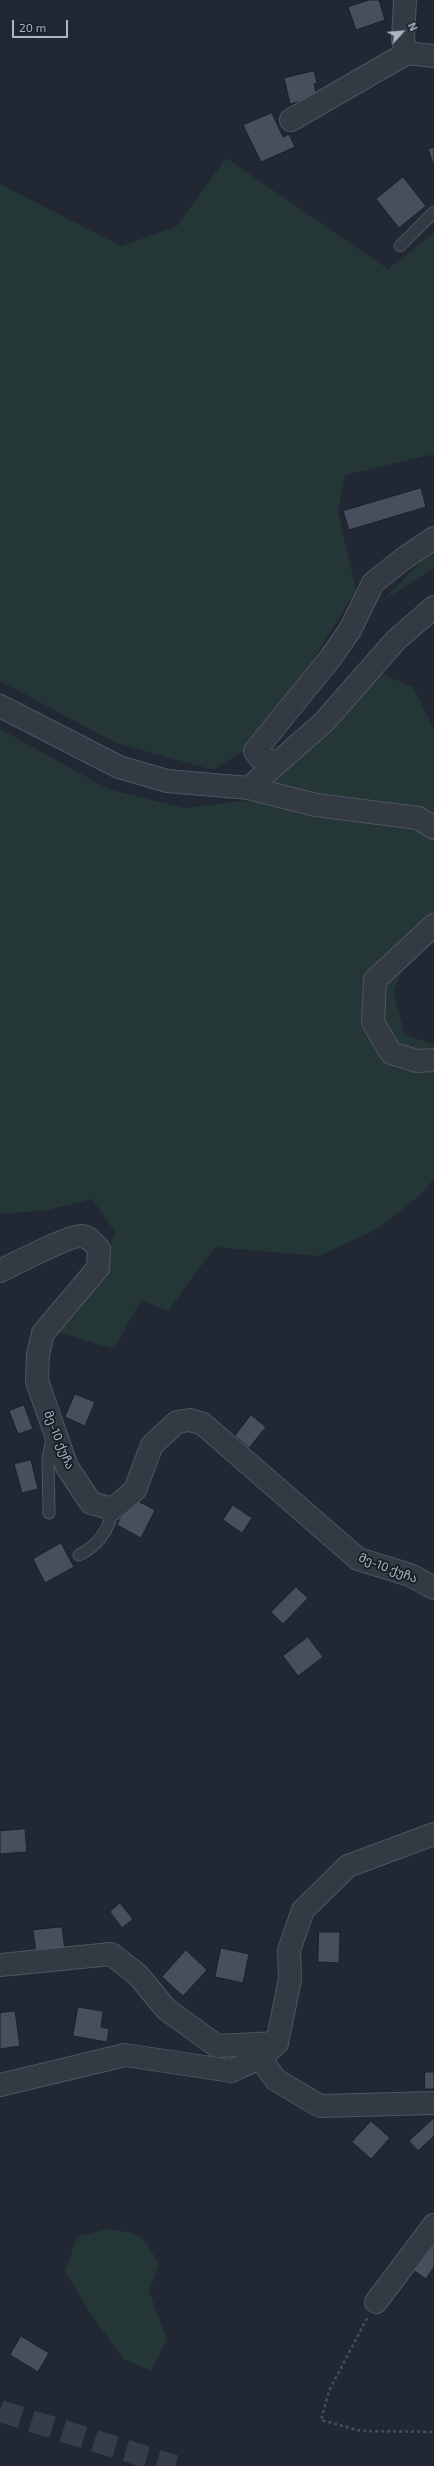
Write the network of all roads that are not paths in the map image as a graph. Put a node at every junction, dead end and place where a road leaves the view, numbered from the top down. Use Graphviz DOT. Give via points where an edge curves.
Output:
graph roads {
  1 [pos="405,0"];
  2 [pos="407,53"];
  3 [pos="434,56"];
  4 [pos="291,120"];
  5 [pos="434,212"];
  6 [pos="400,246"];
  7 [pos="434,538"];
  8 [pos="434,607"];
  9 [pos="0,706"];
  10 [pos="277,763"];
  11 [pos="249,788"];
  12 [pos="434,828"];
  13 [pos="434,925"];
  14 [pos="434,1060"];
  15 [pos="0,1271"];
  16 [pos="53,1431"];
  17 [pos="113,1509"];
  18 [pos="49,1513"];
  19 [pos="79,1555"];
  20 [pos="434,1588"];
  21 [pos="434,1834"];
  22 [pos="0,1965"];
  23 [pos="277,2043"];
  24 [pos="260,2058"];
  25 [pos="0,2085"];
  26 [pos="434,2103"];
  27 [pos="434,2225"];
  28 [pos="376,2302"];
  1 -- 2 [label="street" via="403,40"];
  2 -- 3 [label="street"];
  2 -- 4 [label="street"];
  5 -- 6 [label="lane"];
  7 -- 10 [label="street" via="402,559 373,583 350,630 329,660 255,751 260,758"];
  8 -- 10 [label="street" via="396,640 324,722"];
  9 -- 11 [label="street" via="119,767 167,781"];
  10 -- 11 [label="street"];
  11 -- 12 [label="street" via="316,804 418,818"];
  13 -- 14 [label="street" via="375,980 373,1022 391,1053 417,1061"];
  15 -- 16 [label="street, მე-10 ქუჩა" via="47,1248 81,1236 89,1238 99,1249 98,1268 43,1333 38,1355 37,1381"];
  16 -- 17 [label="street, მე-10 ქუჩა" via="67,1467 91,1504"];
  16 -- 18 [label="lane" via="48,1459"];
  17 -- 19 [label="lane" via="110,1526 92,1549"];
  17 -- 20 [label="street, მე-10 ქუჩა" via="135,1490 152,1445 177,1422 190,1420 203,1424 358,1559 410,1574"];
  21 -- 23 [label="street" via="348,1866 303,1910 289,1950 290,1979"];
  22 -- 23 [label="street" via="111,1954 138,1975 166,2009 217,2046"];
  23 -- 24 [label="street"];
  24 -- 25 [label="street" via="231,2072 125,2056"];
  24 -- 26 [label="street" via="276,2080 320,2106"];
  27 -- 28 [label="street"];
}
